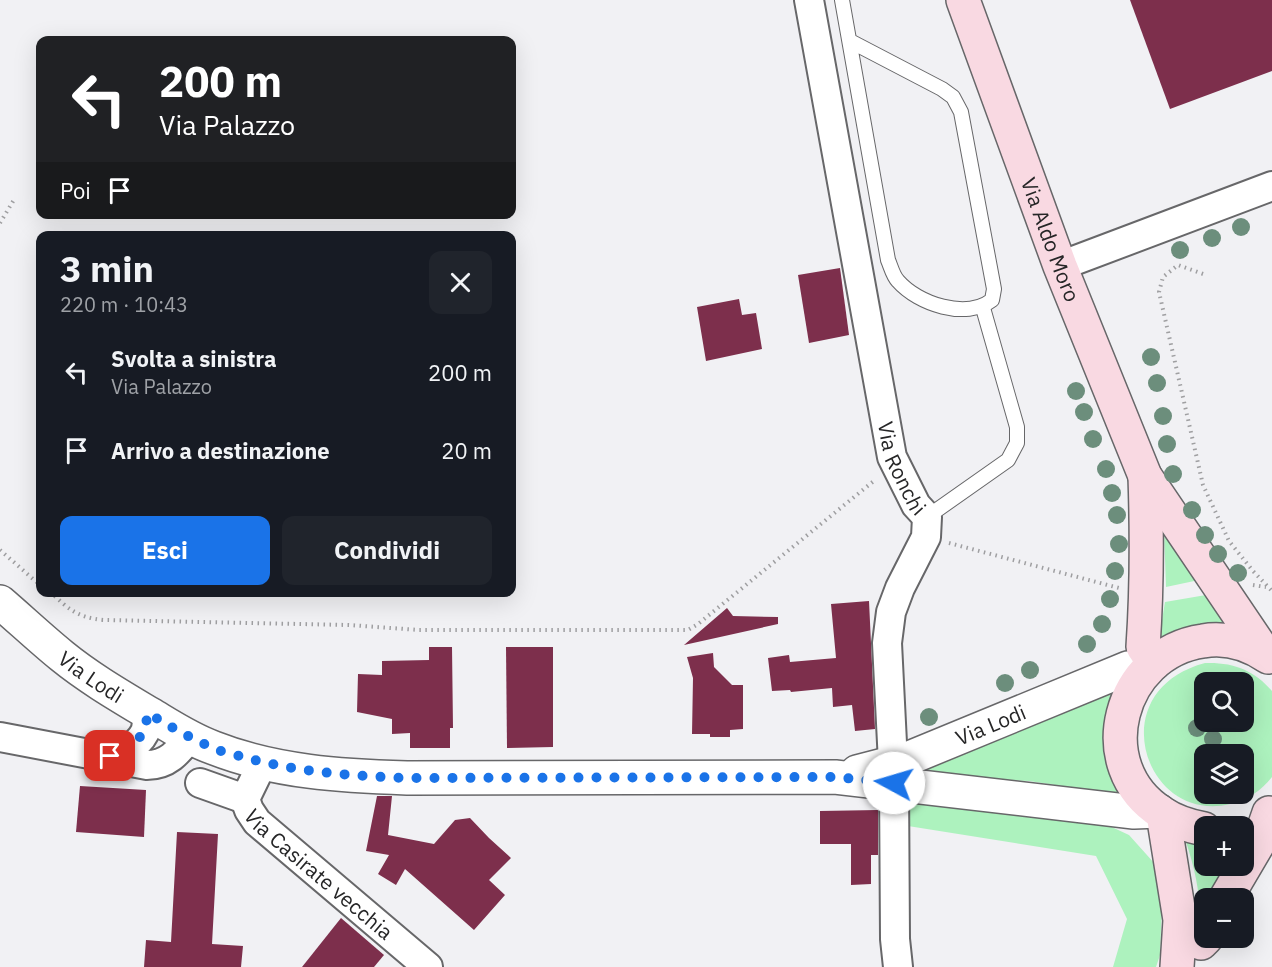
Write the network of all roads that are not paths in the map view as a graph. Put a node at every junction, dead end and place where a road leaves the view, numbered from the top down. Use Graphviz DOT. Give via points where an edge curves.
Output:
graph roads {
  1 [pos="809,0"];
  2 [pos="842,0"];
  3 [pos="963,0"];
  4 [pos="850,41"];
  5 [pos="1272,186"];
  6 [pos="1060,266"];
  7 [pos="982,308"];
  8 [pos="1145,476"];
  9 [pos="926,527"];
  10 [pos="0,602"];
  11 [pos="1269,657"];
  12 [pos="1149,667"];
  13 [pos="148,713"];
  14 [pos="0,736"];
  15 [pos="190,737"];
  16 [pos="96,756"];
  17 [pos="263,762"];
  18 [pos="894,773"];
  19 [pos="200,783"];
  20 [pos="245,799"];
  21 [pos="1270,812"];
  22 [pos="1161,813"];
  23 [pos="1254,820"];
  24 [pos="1194,827"];
  25 [pos="1272,864"];
  26 [pos="1232,888"];
  27 [pos="1249,888"];
  28 [pos="428,967"];
  29 [pos="898,967"];
  30 [pos="1177,967"];
  1 -- 9 [label="street, Via Ronchi" via="892,457"];
  2 -- 4 [label="lane"];
  3 -- 6 [label="main road, Via Aldo Moro"];
  4 -- 7 [label="lane" via="888,260 897,280 916,296 944,307"];
  4 -- 7 [label="lane" via="942,89 953,97 961,112 994,289 992,300"];
  5 -- 6 [label="street"];
  6 -- 8 [label="main road, Via Aldo Moro"];
  7 -- 9 [label="lane" via="1017,427 1017,443 1008,460"];
  8 -- 11 [label="main road, Via Aldo Moro"];
  8 -- 12 [label="main road, Via Aldo Moro" via="1143,647"];
  9 -- 18 [label="street, Via Ronchi" via="891,612 887,644"];
  10 -- 13 [label="street, Via Lodi" via="63,656"];
  11 -- 12 [label="main road" via="1238,643 1208,640 1179,647"];
  12 -- 18 [label="street, Via Lodi" via="1128,668 907,759"];
  12 -- 22 [label="main road" via="1129,695 1120,737 1131,779"];
  13 -- 15 [label="street, Via Lodi"];
  13 -- 16 [label="street" via="145,731 135,743 124,752"];
  14 -- 16 [label="street"];
  15 -- 16 [label="street" via="159,765"];
  15 -- 17 [label="street, Via Lodi"];
  17 -- 18 [label="street, Via Lodi" via="311,772 407,778 835,777"];
  17 -- 20 [label="street, Via Casirate vecchia"];
  18 -- 22 [label="street, Via Lodi" via="1134,812"];
  18 -- 29 [label="street, Via Ronchi"];
  19 -- 20 [label="street, Via Casirate vecchia"];
  20 -- 28 [label="street, Via Casirate vecchia" via="257,822"];
  21 -- 23 [label="main road"];
  21 -- 26 [label="main road"];
  22 -- 24 [label="main road"];
  22 -- 30 [label="main road" via="1180,920"];
  25 -- 27 [label="main road"];
}
